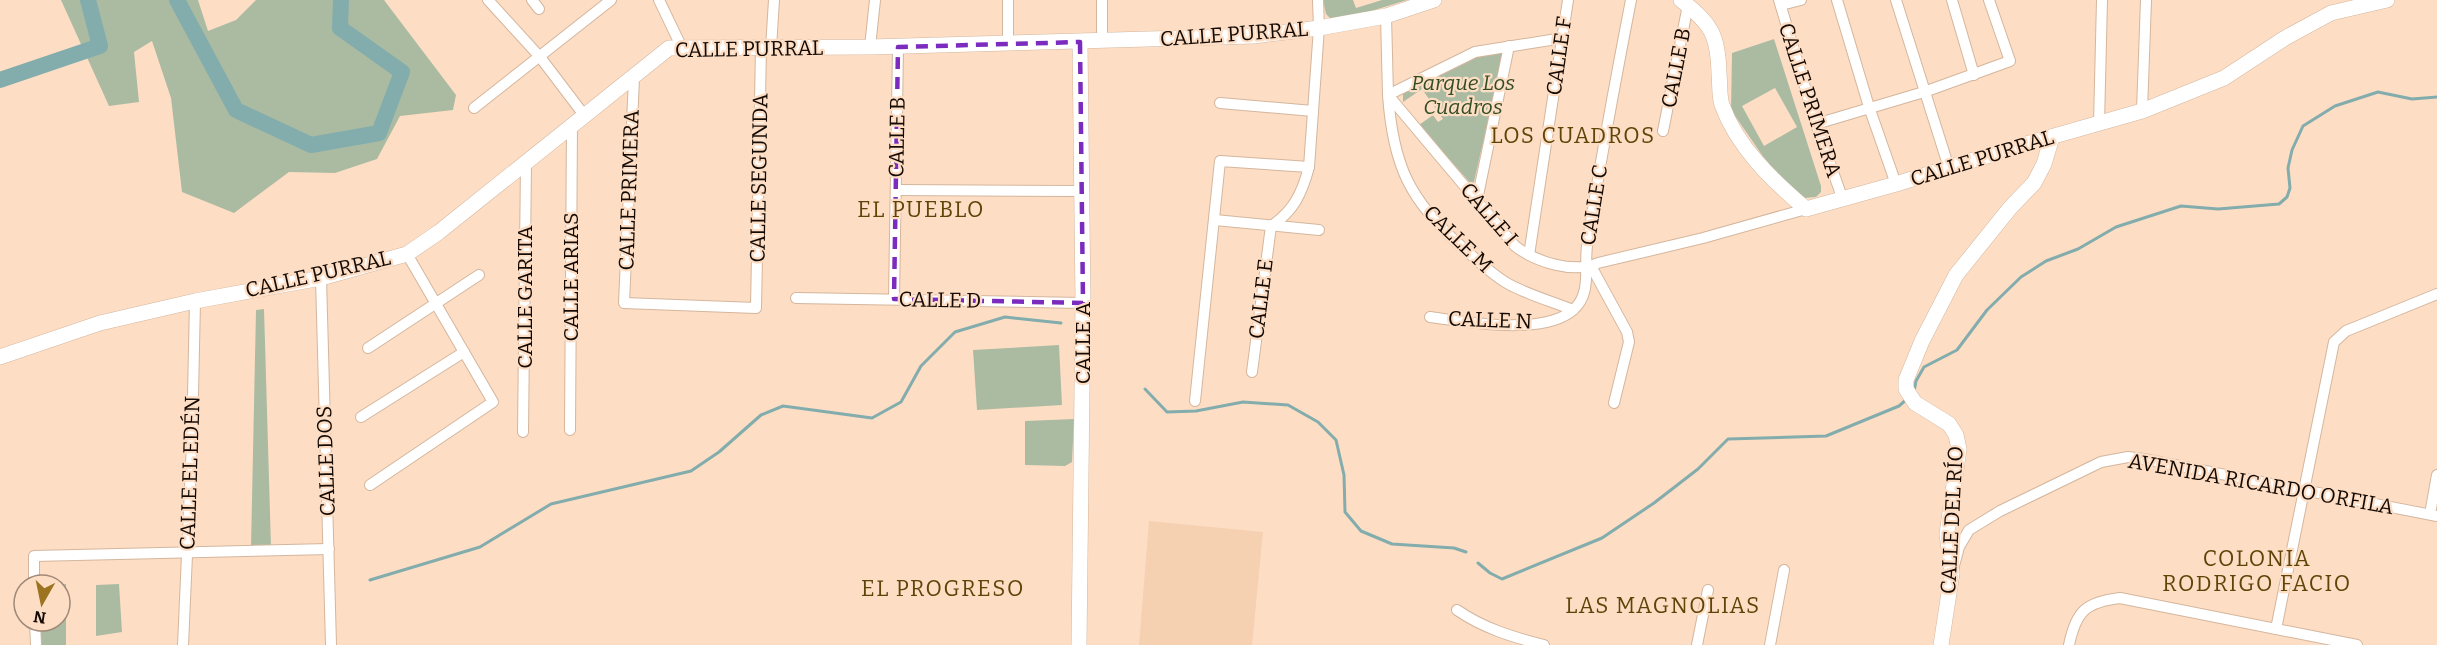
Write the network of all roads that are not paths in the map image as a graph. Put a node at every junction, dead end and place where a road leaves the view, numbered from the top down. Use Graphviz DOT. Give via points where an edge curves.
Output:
graph roads {
  1 [pos="488,0"];
  2 [pos="611,0"];
  3 [pos="659,0"];
  4 [pos="774,0"];
  5 [pos="875,0"];
  6 [pos="1008,0"];
  7 [pos="1102,0"];
  8 [pos="1318,0"];
  9 [pos="1434,0"];
  10 [pos="1568,0"];
  11 [pos="1631,0"];
  12 [pos="1801,0"];
  13 [pos="1837,0"];
  14 [pos="1896,0"];
  15 [pos="1952,0"];
  16 [pos="1989,0"];
  17 [pos="2102,0"];
  18 [pos="2145,0"];
  19 [pos="2387,0"];
  20 [pos="1417,3"];
  21 [pos="1684,3"];
  22 [pos="1780,3"];
  23 [pos="1386,16"];
  24 [pos="1319,28"];
  25 [pos="1563,38"];
  26 [pos="1102,40"];
  27 [pos="1080,42"];
  28 [pos="1008,44"];
  29 [pos="1509,46"];
  30 [pos="870,47"];
  31 [pos="898,47"];
  32 [pos="682,48"];
  33 [pos="766,48"];
  34 [pos="540,57"];
  35 [pos="1974,75"];
  36 [pos="634,78"];
  37 [pos="1924,92"];
  38 [pos="1388,95"];
  39 [pos="1220,103"];
  40 [pos="1869,107"];
  41 [pos="474,108"];
  42 [pos="1312,111"];
  43 [pos="2142,111"];
  44 [pos="578,119"];
  45 [pos="2099,123"];
  46 [pos="1816,124"];
  47 [pos="1663,131"];
  48 [pos="2052,137"];
  49 [pos="526,163"];
  50 [pos="1309,167"];
  51 [pos="1950,168"];
  52 [pos="1896,184"];
  53 [pos="896,189"];
  54 [pos="1082,191"];
  55 [pos="1477,200"];
  56 [pos="1843,200"];
  57 [pos="1806,209"];
  58 [pos="1215,220"];
  59 [pos="1271,226"];
  60 [pos="1319,230"];
  61 [pos="407,254"];
  62 [pos="1529,255"];
  63 [pos="1588,267"];
  64 [pos="479,275"];
  65 [pos="321,278"];
  66 [pos="2437,294"];
  67 [pos="796,298"];
  68 [pos="894,300"];
  69 [pos="195,301"];
  70 [pos="436,303"];
  71 [pos="624,303"];
  72 [pos="1083,303"];
  73 [pos="1573,310"];
  74 [pos="1430,317"];
  75 [pos="368,348"];
  76 [pos="464,352"];
  77 [pos="0,357"];
  78 [pos="1252,372"];
  79 [pos="1195,401"];
  80 [pos="1614,403"];
  81 [pos="361,417"];
  82 [pos="570,430"];
  83 [pos="524,432"];
  84 [pos="2437,475"];
  85 [pos="370,485"];
  86 [pos="2304,489"];
  87 [pos="2433,515"];
  88 [pos="329,549"];
  89 [pos="187,553"];
  90 [pos="1784,570"];
  91 [pos="34,573"];
  92 [pos="1952,573"];
  93 [pos="1708,590"];
  94 [pos="1456,610"];
  95 [pos="2276,629"];
  96 [pos="2351,644"];
  97 [pos="183,645"];
  98 [pos="331,645"];
  99 [pos="1079,645"];
  100 [pos="1544,645"];
  101 [pos="1697,645"];
  102 [pos="1770,645"];
  103 [pos="1941,645"];
  104 [pos="2069,645"];
  1 -- 34 [label="street"];
  2 -- 34 [label="street"];
  3 -- 32 [label="street"];
  4 -- 33 [label="street, CALLE SEGUNDA"];
  5 -- 30 [label="street"];
  6 -- 28 [label="street"];
  7 -- 26 [label="street"];
  8 -- 24 [label="street"];
  9 -- 20 [label="street, CALLE PURRAL"];
  10 -- 25 [label="street, CALLE F"];
  11 -- 63 [label="street, CALLE C" via="1604,144"];
  12 -- 22 [label="street"];
  13 -- 40 [label="street"];
  14 -- 37 [label="street"];
  15 -- 35 [label="street"];
  16 -- 35 [label="street" via="2010,61"];
  17 -- 45 [label="street"];
  18 -- 43 [label="street"];
  19 -- 43 [label="street, CALLE PURRAL" via="2331,13 2224,78"];
  20 -- 23 [label="street, CALLE PURRAL"];
  21 -- 47 [label="street, CALLE B"];
  21 -- 57 [label="street" via="1704,20 1718,44 1721,102 1727,118 1764,170"];
  22 -- 46 [label="street, CALLE PRIMERA"];
  23 -- 24 [label="street, CALLE PURRAL"];
  23 -- 38 [label="street"];
  24 -- 26 [label="street, CALLE PURRAL" via="1254,36"];
  24 -- 42 [label="street"];
  25 -- 29 [label="street"];
  25 -- 62 [label="street, CALLE F"];
  26 -- 27 [label="street, CALLE PURRAL"];
  27 -- 28 [label="street, CALLE PURRAL"];
  27 -- 54 [label="street, CALLE A"];
  28 -- 31 [label="street, CALLE PURRAL"];
  29 -- 38 [label="street" via="1475,52"];
  29 -- 55 [label="street"];
  30 -- 31 [label="street, CALLE PURRAL"];
  30 -- 33 [label="street, CALLE PURRAL"];
  31 -- 53 [label="street, CALLE B"];
  32 -- 33 [label="street, CALLE PURRAL"];
  32 -- 36 [label="street, CALLE PURRAL" via="669,48"];
  33 -- 71 [label="street, CALLE SEGUNDA" via="756,308"];
  34 -- 41 [label="street"];
  34 -- 44 [label="street"];
  35 -- 37 [label="street"];
  36 -- 44 [label="street, CALLE PURRAL"];
  36 -- 71 [label="street, CALLE PRIMERA"];
  37 -- 40 [label="street"];
  37 -- 51 [label="street"];
  38 -- 55 [label="street, CALLE I"];
  38 -- 73 [label="street, CALLE M" via="1391,134 1398,158 1422,206 1438,225 1506,283"];
  39 -- 42 [label="street"];
  40 -- 46 [label="street"];
  40 -- 52 [label="street"];
  42 -- 50 [label="street"];
  43 -- 45 [label="street, CALLE PURRAL"];
  44 -- 49 [label="street, CALLE PURRAL"];
  44 -- 82 [label="street, CALLE ARIAS"];
  45 -- 48 [label="street, CALLE PURRAL"];
  46 -- 56 [label="street, CALLE PRIMERA"];
  48 -- 51 [label="street, CALLE PURRAL"];
  48 -- 92 [label="street, CALLE DEL RÍO" via="2034,183 1956,275 1906,380 1906,389 1916,403 1949,424 1956,435 1959,449 1947,534"];
  49 -- 61 [label="street, CALLE PURRAL"];
  49 -- 83 [label="street, CALLE GARITA"];
  50 -- 58 [label="street" via="1220,161"];
  50 -- 59 [label="street" via="1296,203"];
  51 -- 52 [label="street, CALLE PURRAL"];
  52 -- 56 [label="street, CALLE PURRAL"];
  53 -- 54 [label="street"];
  53 -- 68 [label="street, CALLE B"];
  54 -- 72 [label="street, CALLE A"];
  55 -- 62 [label="street, CALLE I" via="1515,246"];
  56 -- 57 [label="street, CALLE PURRAL"];
  57 -- 63 [label="street, CALLE I"];
  58 -- 59 [label="street"];
  58 -- 79 [label="street"];
  59 -- 60 [label="street"];
  59 -- 78 [label="street, CALLE E"];
  61 -- 65 [label="street, CALLE PURRAL"];
  61 -- 70 [label="street"];
  62 -- 63 [label="street, CALLE I" via="1566,267"];
  63 -- 73 [label="street" via="1586,288"];
  63 -- 80 [label="street" via="1627,332 1629,342"];
  64 -- 70 [label="street"];
  65 -- 69 [label="street, CALLE PURRAL"];
  65 -- 88 [label="street, CALLE DOS"];
  66 -- 86 [label="street" via="2346,331 2334,342"];
  67 -- 68 [label="street, CALLE D"];
  68 -- 72 [label="street, CALLE D"];
  69 -- 77 [label="street, CALLE PURRAL" via="100,323"];
  69 -- 89 [label="street, CALLE EL EDÉN"];
  70 -- 75 [label="street"];
  70 -- 76 [label="street"];
  72 -- 99 [label="street, CALLE A"];
  73 -- 74 [label="street, CALLE N" via="1529,324"];
  76 -- 81 [label="street"];
  76 -- 85 [label="street" via="494,402"];
  84 -- 87 [label="street"];
  86 -- 87 [label="street, AVENIDA RICARDO ORFILA"];
  86 -- 92 [label="street, AVENIDA RICARDO ORFILA" via="2144,459 2113,459 2086,467 1969,530 1959,547"];
  86 -- 95 [label="street"];
  88 -- 89 [label="street"];
  88 -- 98 [label="street, CALLE DOS"];
  89 -- 91 [label="street" via="34,556"];
  89 -- 97 [label="street, CALLE EL EDÉN"];
  90 -- 102 [label="street"];
  92 -- 103 [label="street, CALLE DEL RÍO"];
  93 -- 101 [label="street"];
  94 -- 100 [label="street" via="1475,623"];
  95 -- 96 [label="street"];
  95 -- 104 [label="street" via="2120,598 2087,605 2077,618"];
}
